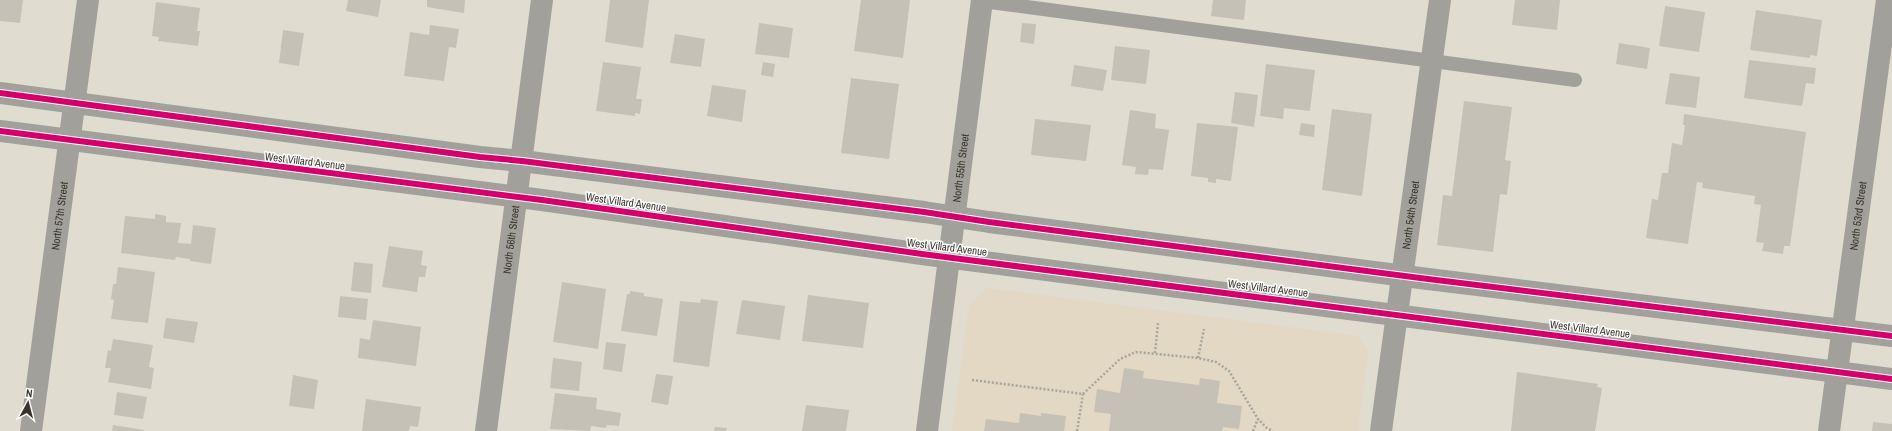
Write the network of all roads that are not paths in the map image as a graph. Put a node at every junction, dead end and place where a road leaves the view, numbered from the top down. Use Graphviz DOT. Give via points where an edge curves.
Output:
graph roads {
  1 [pos="88,0"];
  2 [pos="542,0"];
  3 [pos="1440,0"];
  4 [pos="1887,0"];
  5 [pos="982,1"];
  6 [pos="1432,62"];
  7 [pos="1575,80"];
  8 [pos="0,93"];
  9 [pos="75,104"];
  10 [pos="0,131"];
  11 [pos="71,140"];
  12 [pos="522,160"];
  13 [pos="517,197"];
  14 [pos="955,217"];
  15 [pos="948,257"];
  16 [pos="1403,275"];
  17 [pos="1398,314"];
  18 [pos="1843,331"];
  19 [pos="1892,336"];
  20 [pos="1837,371"];
  21 [pos="1892,379"];
  22 [pos="31,431"];
  23 [pos="486,431"];
  24 [pos="927,431"];
  25 [pos="1381,431"];
  26 [pos="1829,431"];
  1 -- 9 [label="street, North 57th Street"];
  2 -- 12 [label="street, North 56th Street"];
  3 -- 6 [label="street, North 54th Street"];
  4 -- 18 [label="street, North 53rd Street"];
  5 -- 6 [label="lane"];
  5 -- 14 [label="street, North 55th Street"];
  6 -- 7 [label="lane"];
  6 -- 16 [label="street, North 54th Street"];
  8 -- 9 [label="street"];
  9 -- 11 [label="street, North 57th Street"];
  9 -- 12 [label="street" via="480,157"];
  10 -- 11 [label="street, West Villard Avenue"];
  11 -- 13 [label="street, West Villard Avenue"];
  11 -- 22 [label="street, North 57th Street"];
  12 -- 13 [label="street, North 56th Street"];
  12 -- 14 [label="street"];
  13 -- 15 [label="street, West Villard Avenue"];
  13 -- 23 [label="street, North 56th Street"];
  14 -- 15 [label="street, North 55th Street"];
  14 -- 16 [label="street"];
  15 -- 17 [label="street, West Villard Avenue"];
  15 -- 24 [label="street, North 55th Street"];
  16 -- 17 [label="street, North 54th Street"];
  16 -- 18 [label="street"];
  17 -- 20 [label="street, West Villard Avenue"];
  17 -- 25 [label="street, North 54th Street"];
  18 -- 19 [label="street"];
  18 -- 20 [label="street, North 53rd Street"];
  20 -- 21 [label="street, West Villard Avenue"];
  20 -- 26 [label="street, North 53rd Street"];
}
